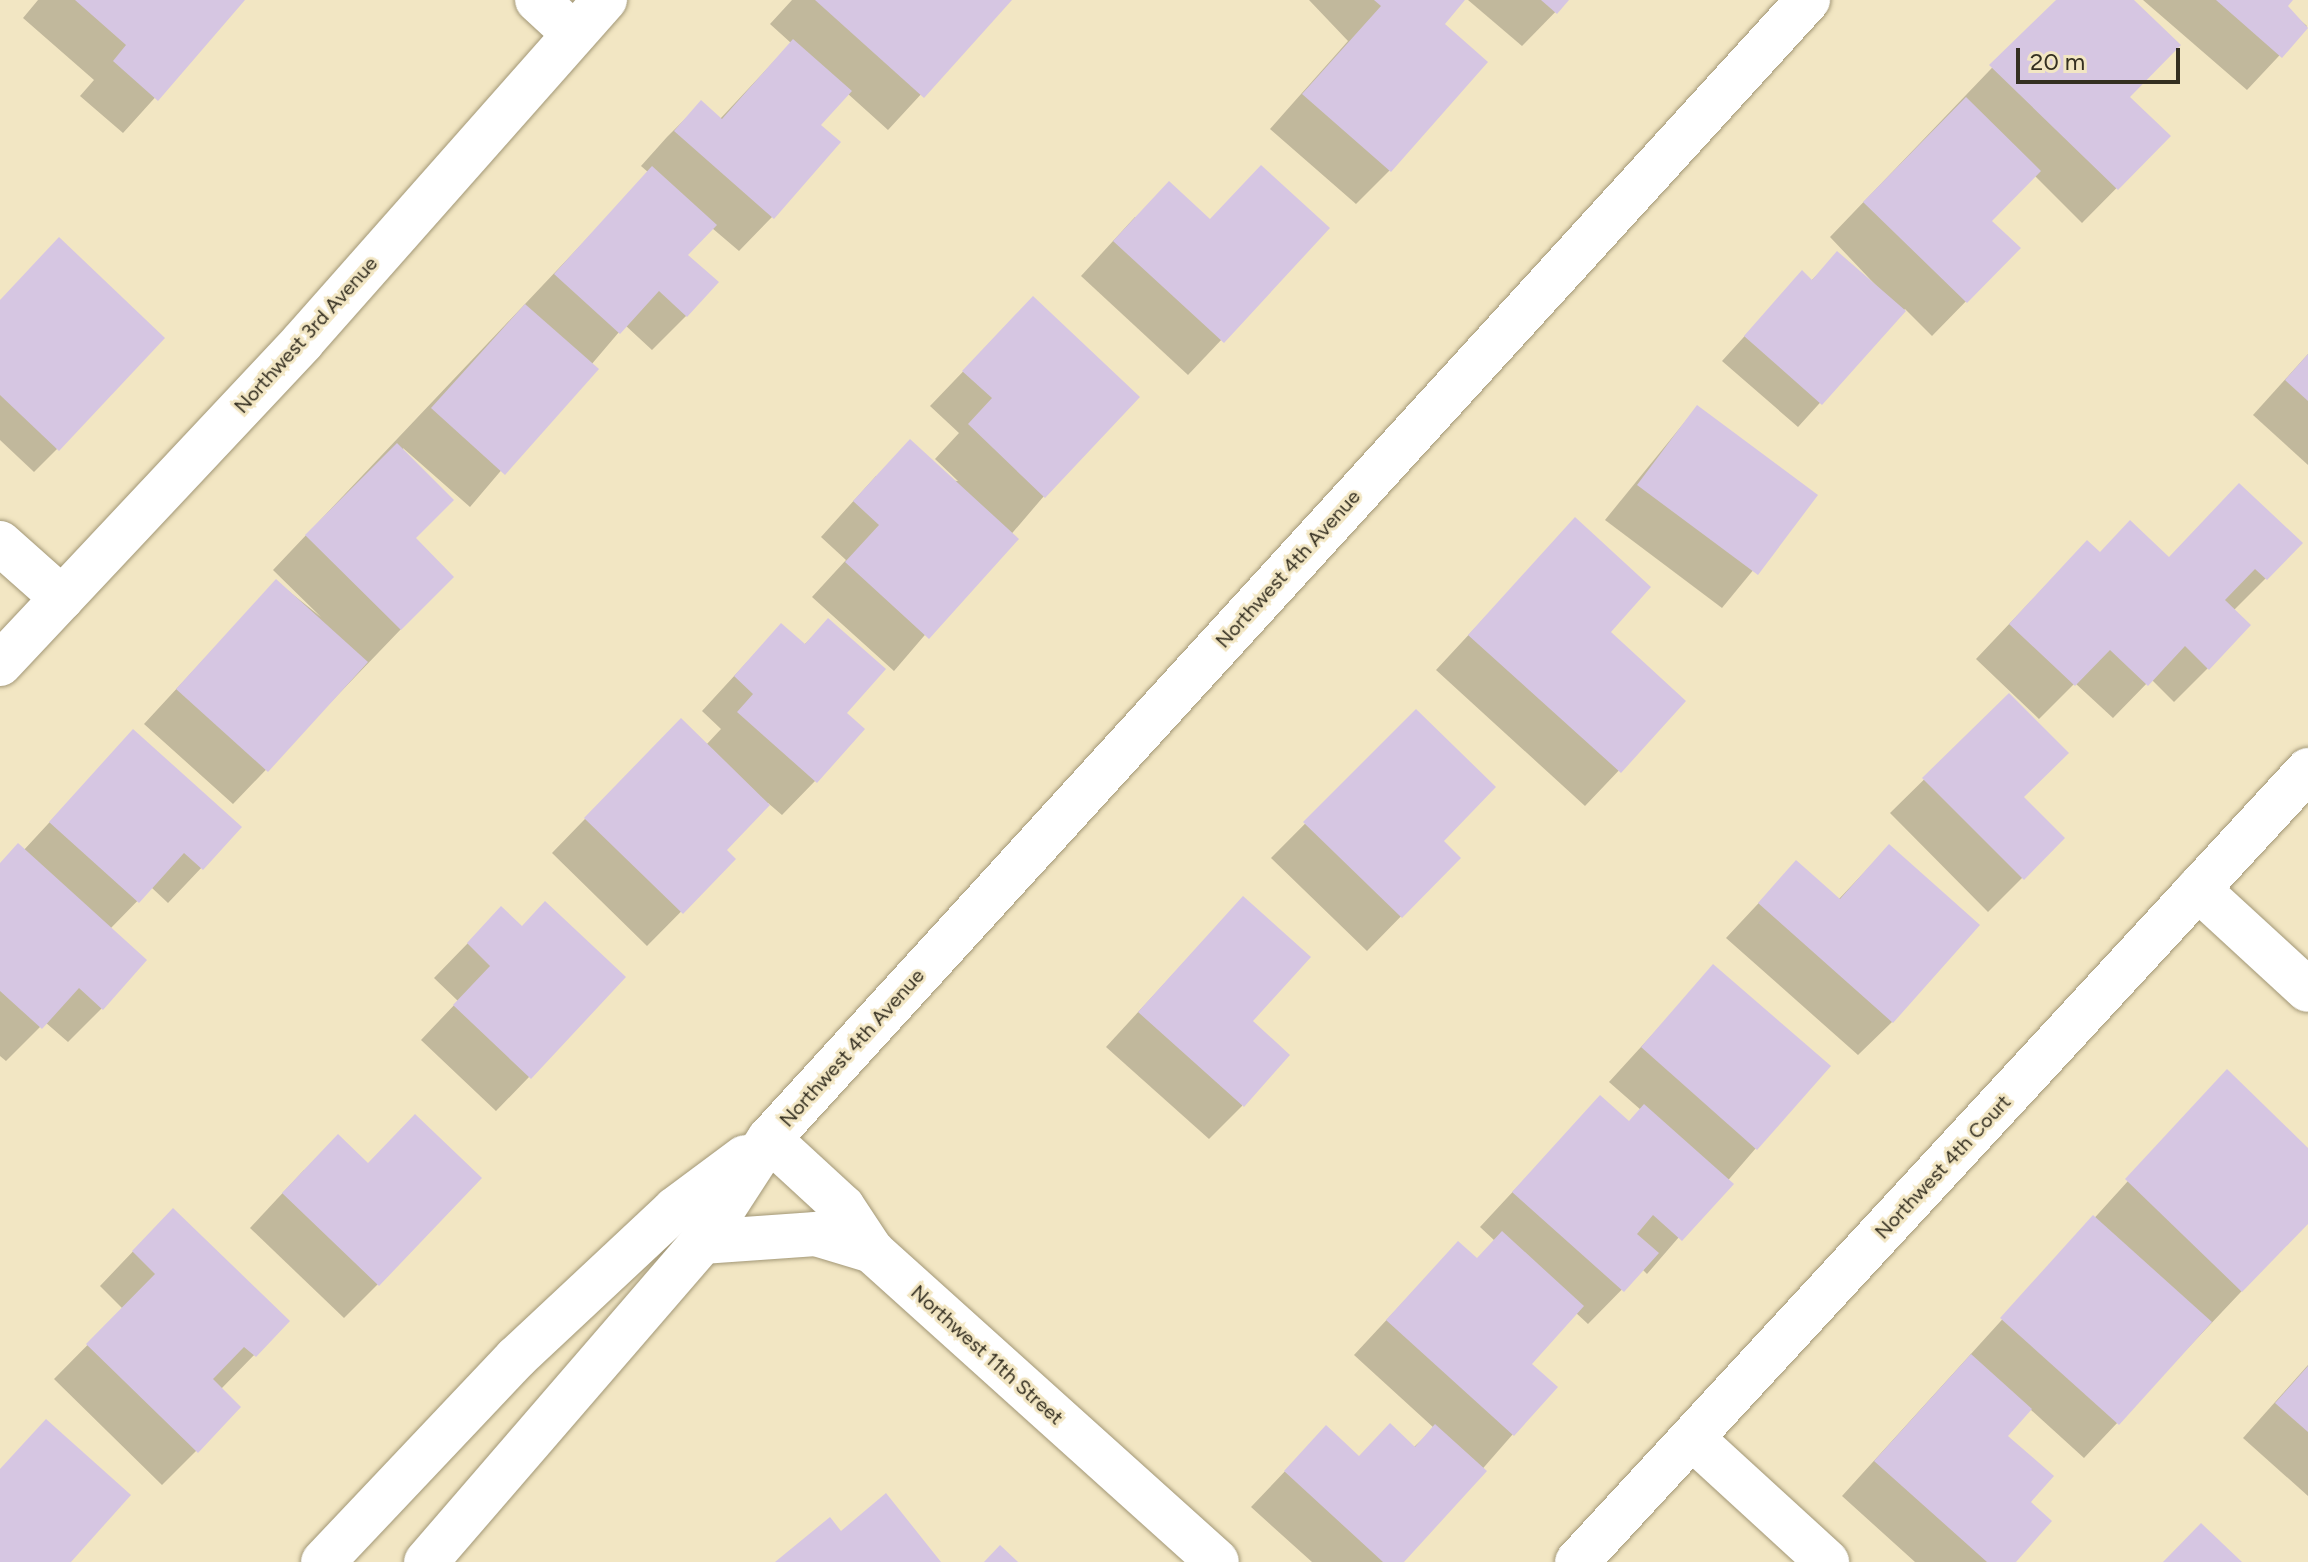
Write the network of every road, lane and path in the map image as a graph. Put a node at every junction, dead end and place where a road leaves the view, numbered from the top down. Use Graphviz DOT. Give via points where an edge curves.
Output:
graph roads {
  1 [pos="537,0"];
  2 [pos="605,0"];
  3 [pos="1808,0"];
  4 [pos="574,34"];
  5 [pos="0,543"];
  6 [pos="62,598"];
  7 [pos="0,664"];
  8 [pos="2308,770"];
  9 [pos="2198,889"];
  10 [pos="2308,990"];
  11 [pos="769,1139"];
  12 [pos="702,1242"];
  13 [pos="872,1251"];
  14 [pos="1693,1439"];
  15 [pos="323,1562"];
  16 [pos="426,1562"];
  17 [pos="1217,1562"];
  18 [pos="1577,1562"];
  19 [pos="1827,1562"];
  1 -- 4 [label="street"];
  2 -- 4 [label="street, Northwest 3rd Avenue"];
  3 -- 11 [label="street, Northwest 4th Avenue"];
  4 -- 6 [label="street, Northwest 3rd Avenue"];
  5 -- 6 [label="street"];
  6 -- 7 [label="street, Northwest 3rd Avenue"];
  8 -- 9 [label="street, Northwest 4th Court"];
  9 -- 10 [label="street"];
  9 -- 14 [label="street, Northwest 4th Court"];
  11 -- 12 [label="street, Northwest 4th Avenue"];
  11 -- 13 [label="street, Northwest 11th Street" via="843,1207"];
  11 -- 15 [label="street, Northwest 4th Avenue" via="675,1209 516,1358"];
  12 -- 13 [label="street" via="816,1234"];
  12 -- 16 [label="street, Northwest 4th Avenue"];
  13 -- 17 [label="street, Northwest 11th Street"];
  14 -- 18 [label="street, Northwest 4th Court"];
  14 -- 19 [label="street"];
}
